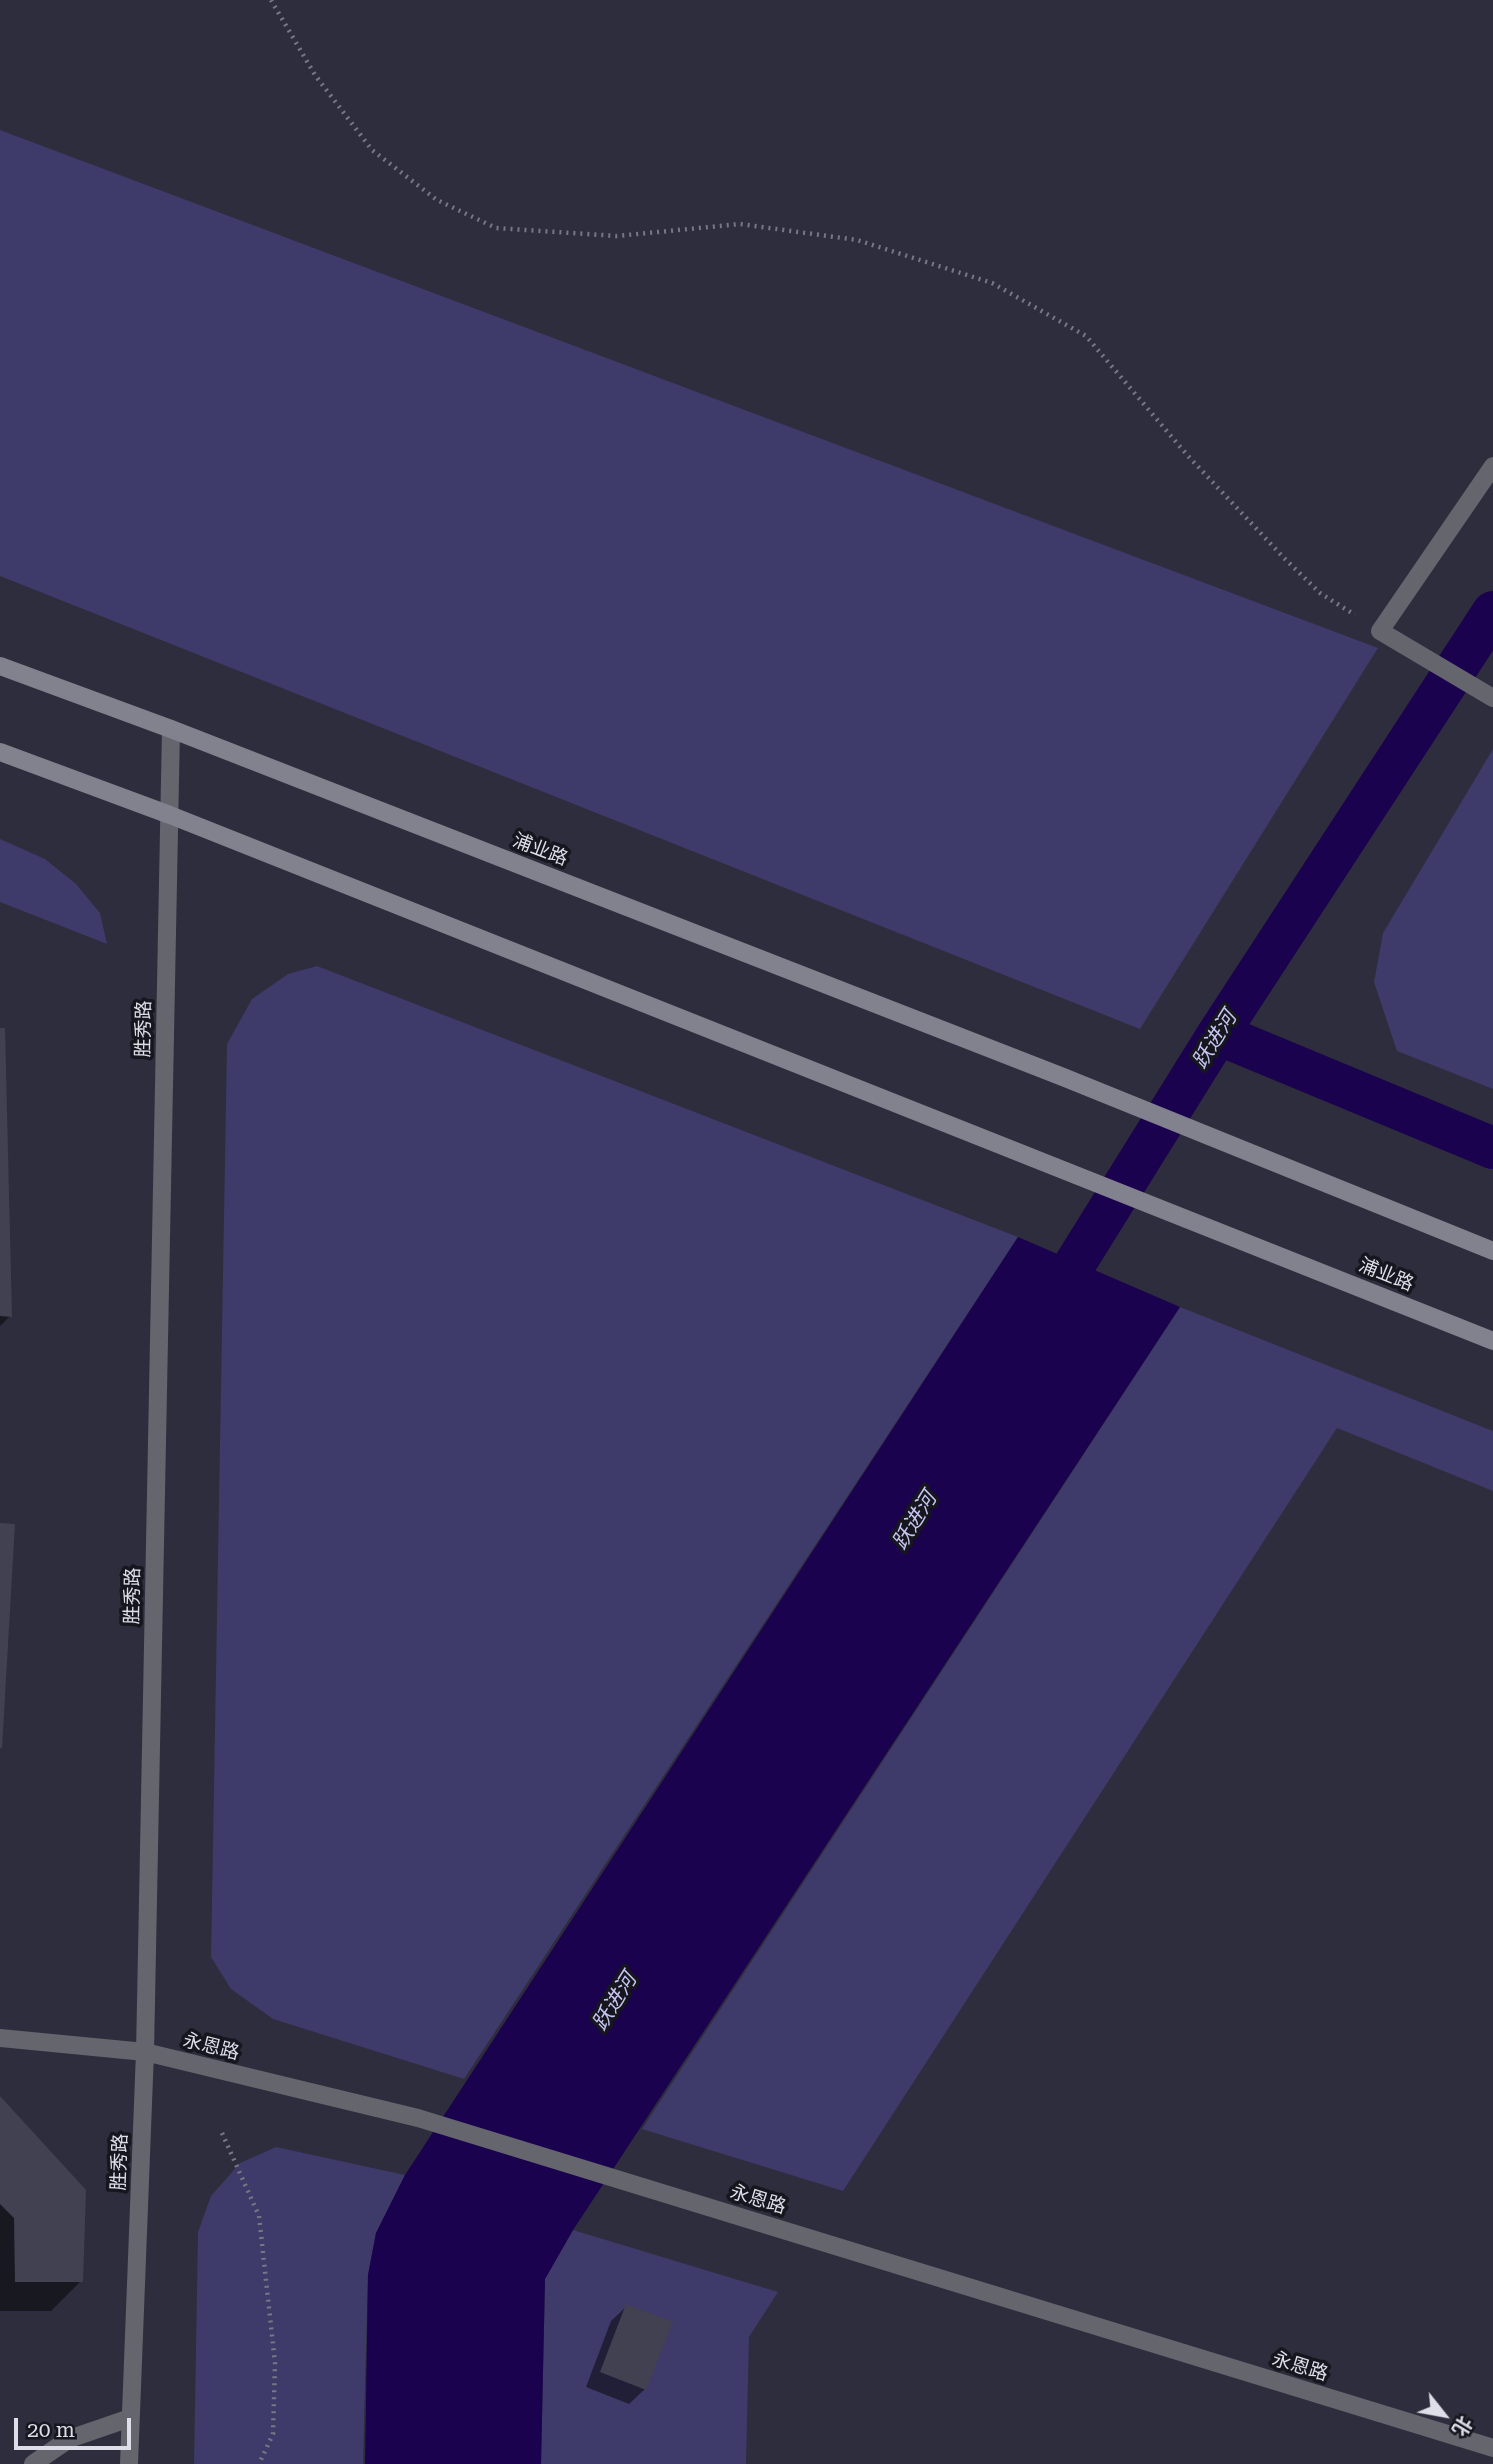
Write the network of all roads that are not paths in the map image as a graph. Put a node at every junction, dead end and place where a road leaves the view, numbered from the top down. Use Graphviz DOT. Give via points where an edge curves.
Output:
graph roads {
  1 [pos="1493,466"];
  2 [pos="0,666"];
  3 [pos="1489,696"];
  4 [pos="171,729"];
  5 [pos="0,752"];
  6 [pos="170,815"];
  7 [pos="1493,1251"];
  8 [pos="1493,1341"];
  9 [pos="0,2038"];
  10 [pos="145,2052"];
  11 [pos="130,2418"];
  12 [pos="1493,2448"];
  13 [pos="35,2463"];
  14 [pos="129,2464"];
  1 -- 3 [label="street" via="1388,635"];
  2 -- 4 [label="street, 浦业路"];
  4 -- 6 [label="street, 胜秀路"];
  4 -- 7 [label="street, 浦业路" via="1063,1077"];
  5 -- 6 [label="street"];
  6 -- 8 [label="street, 浦业路"];
  6 -- 10 [label="street, 胜秀路"];
  9 -- 10 [label="street, 永恩路"];
  10 -- 11 [label="street, 胜秀路"];
  10 -- 12 [label="street, 永恩路" via="418,2118"];
  11 -- 13 [label="street" via="69,2439"];
  11 -- 14 [label="street, 胜秀路"];
}
